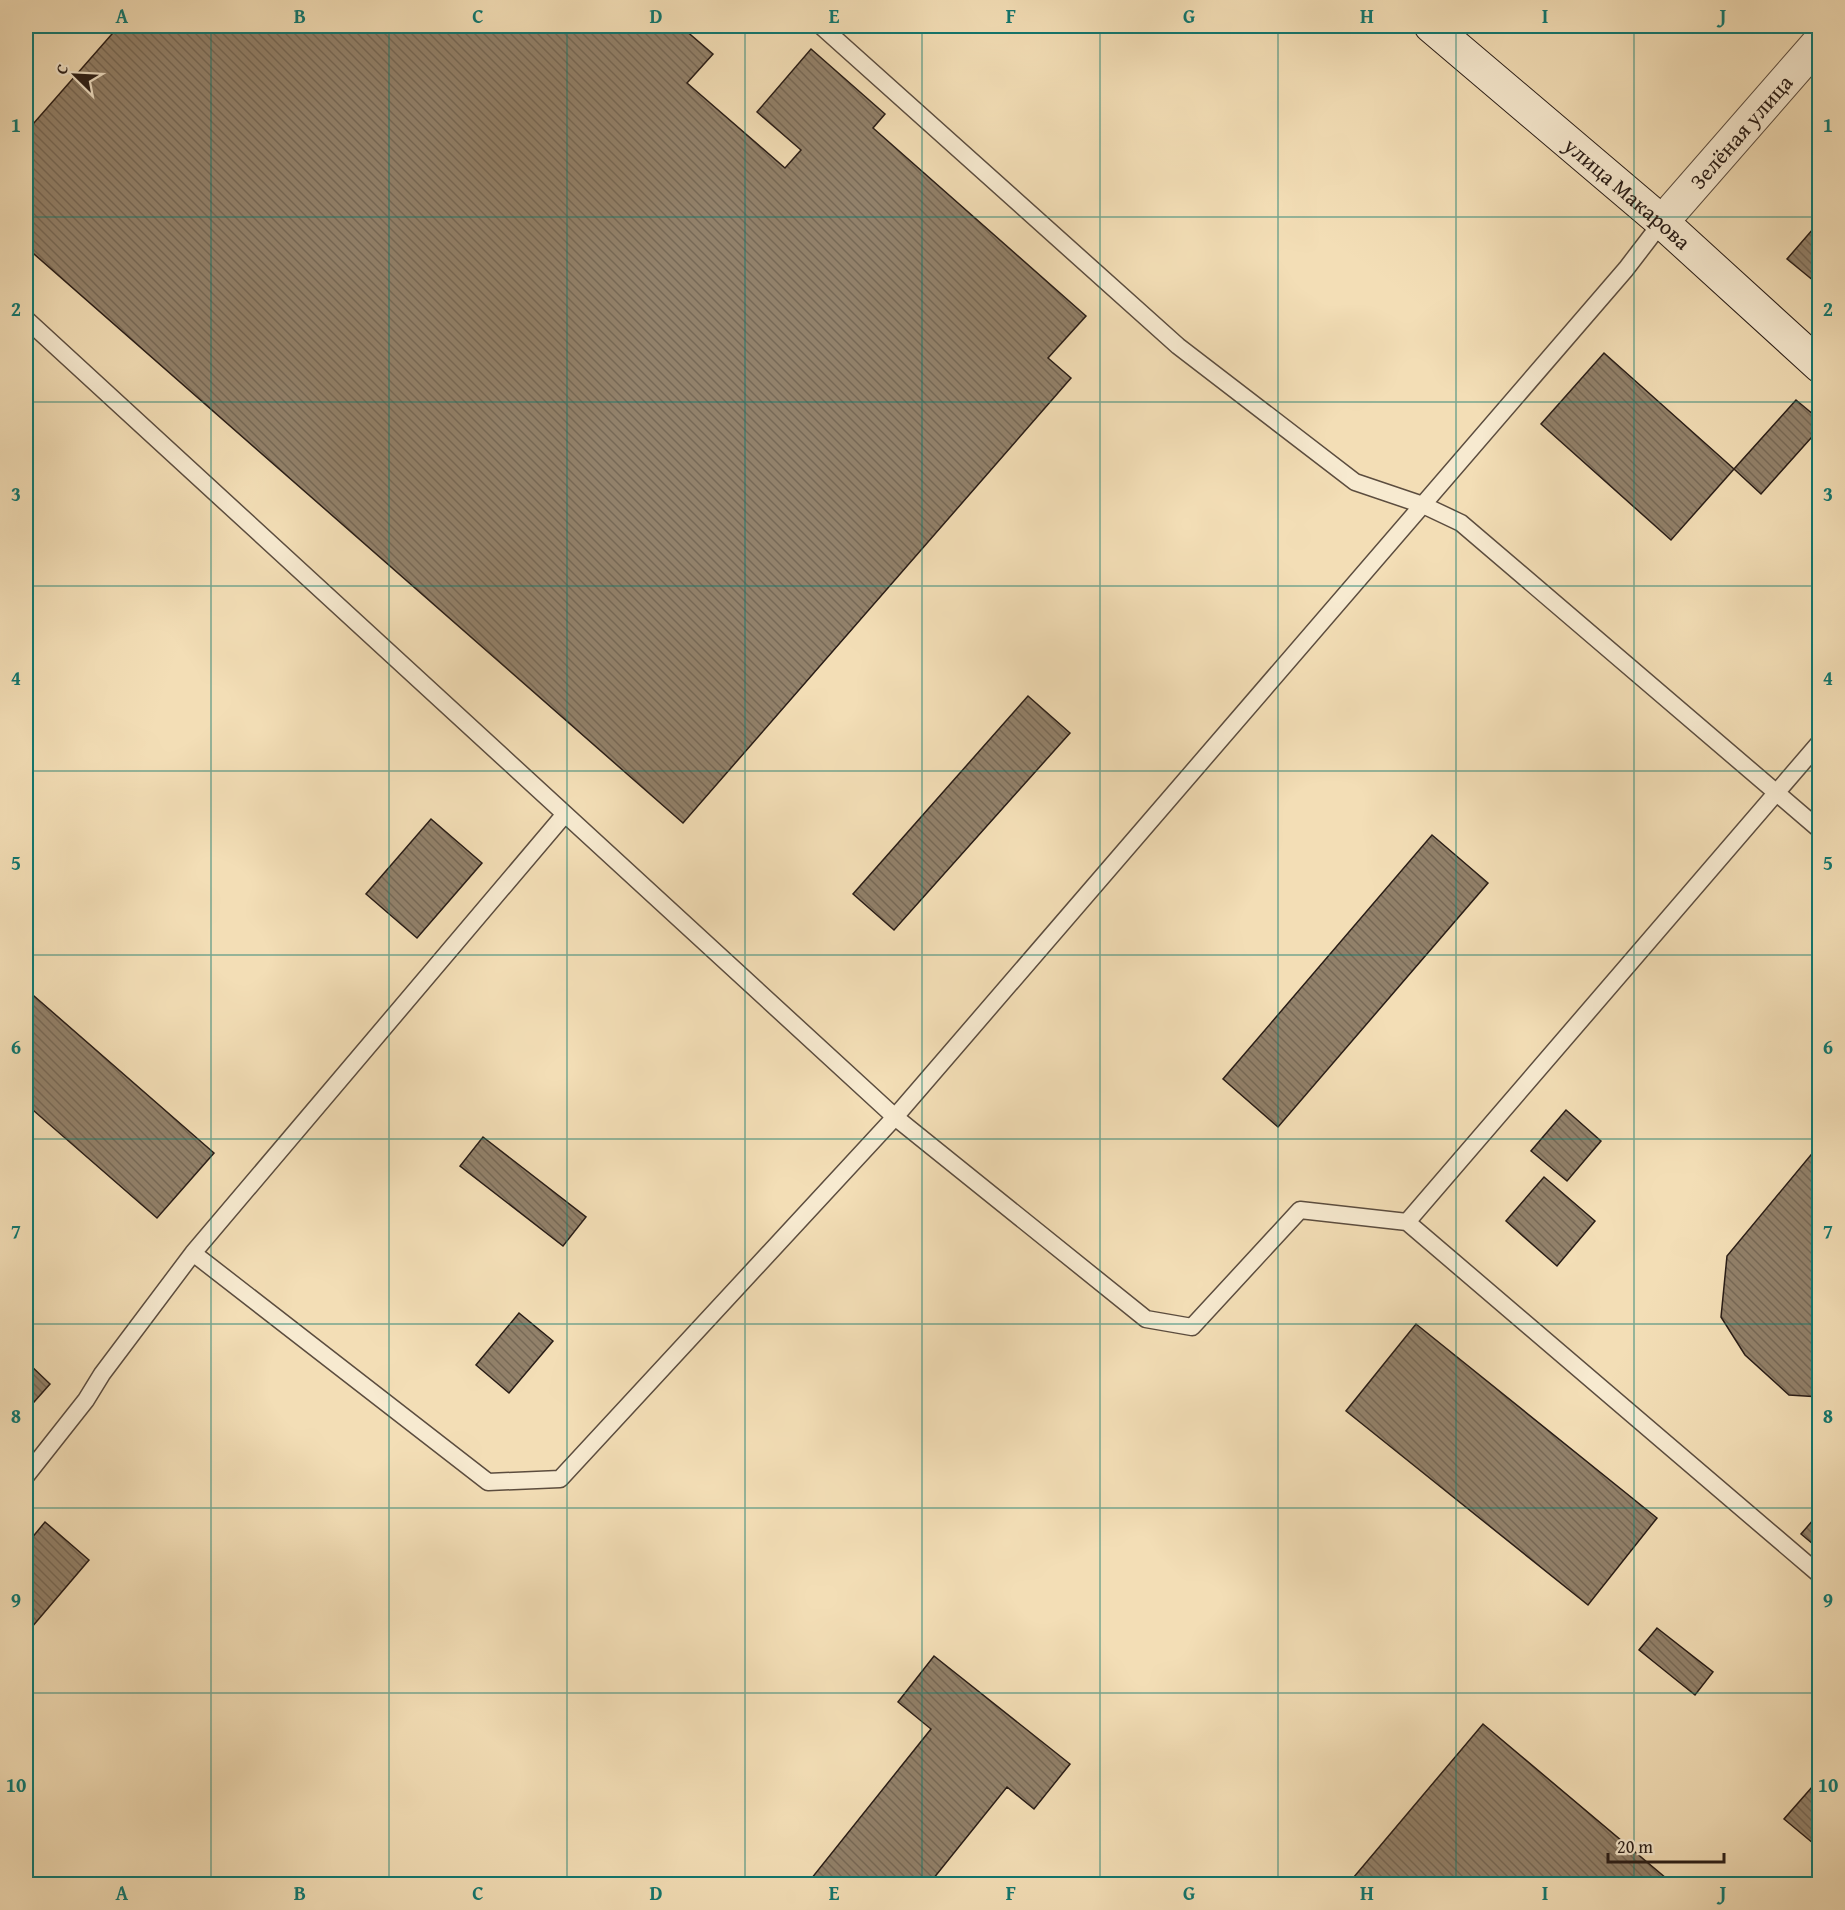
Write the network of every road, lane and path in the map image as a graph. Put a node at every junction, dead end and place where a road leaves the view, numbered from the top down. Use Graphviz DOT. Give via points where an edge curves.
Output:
graph roads {
  1 [pos="821,26"];
  2 [pos="1431,26"];
  3 [pos="1817,48"];
  4 [pos="1662,222"];
  5 [pos="26,319"];
  6 [pos="1820,366"];
  7 [pos="1423,505"];
  8 [pos="1820,742"];
  9 [pos="1775,793"];
  10 [pos="565,814"];
  11 [pos="1820,830"];
  12 [pos="895,1117"];
  13 [pos="1407,1222"];
  14 [pos="193,1253"];
  15 [pos="26,1476"];
  16 [pos="1820,1575"];
  1 -- 7 [label="lane" via="1178,346 1355,482"];
  2 -- 4 [label="street, улица Макарова"];
  3 -- 4 [label="street, Зелёная улица"];
  4 -- 6 [label="street, улица Макарова"];
  4 -- 7 [label="lane"];
  5 -- 10 [label="lane"];
  7 -- 9 [label="lane" via="1461,523"];
  7 -- 12 [label="lane"];
  8 -- 9 [label="lane"];
  9 -- 11 [label="lane"];
  9 -- 13 [label="lane"];
  10 -- 12 [label="lane"];
  10 -- 14 [label="lane"];
  12 -- 13 [label="lane" via="1146,1319 1192,1327 1300,1210"];
  12 -- 14 [label="lane" via="560,1479 488,1482"];
  13 -- 16 [label="lane"];
  14 -- 15 [label="lane"];
}
